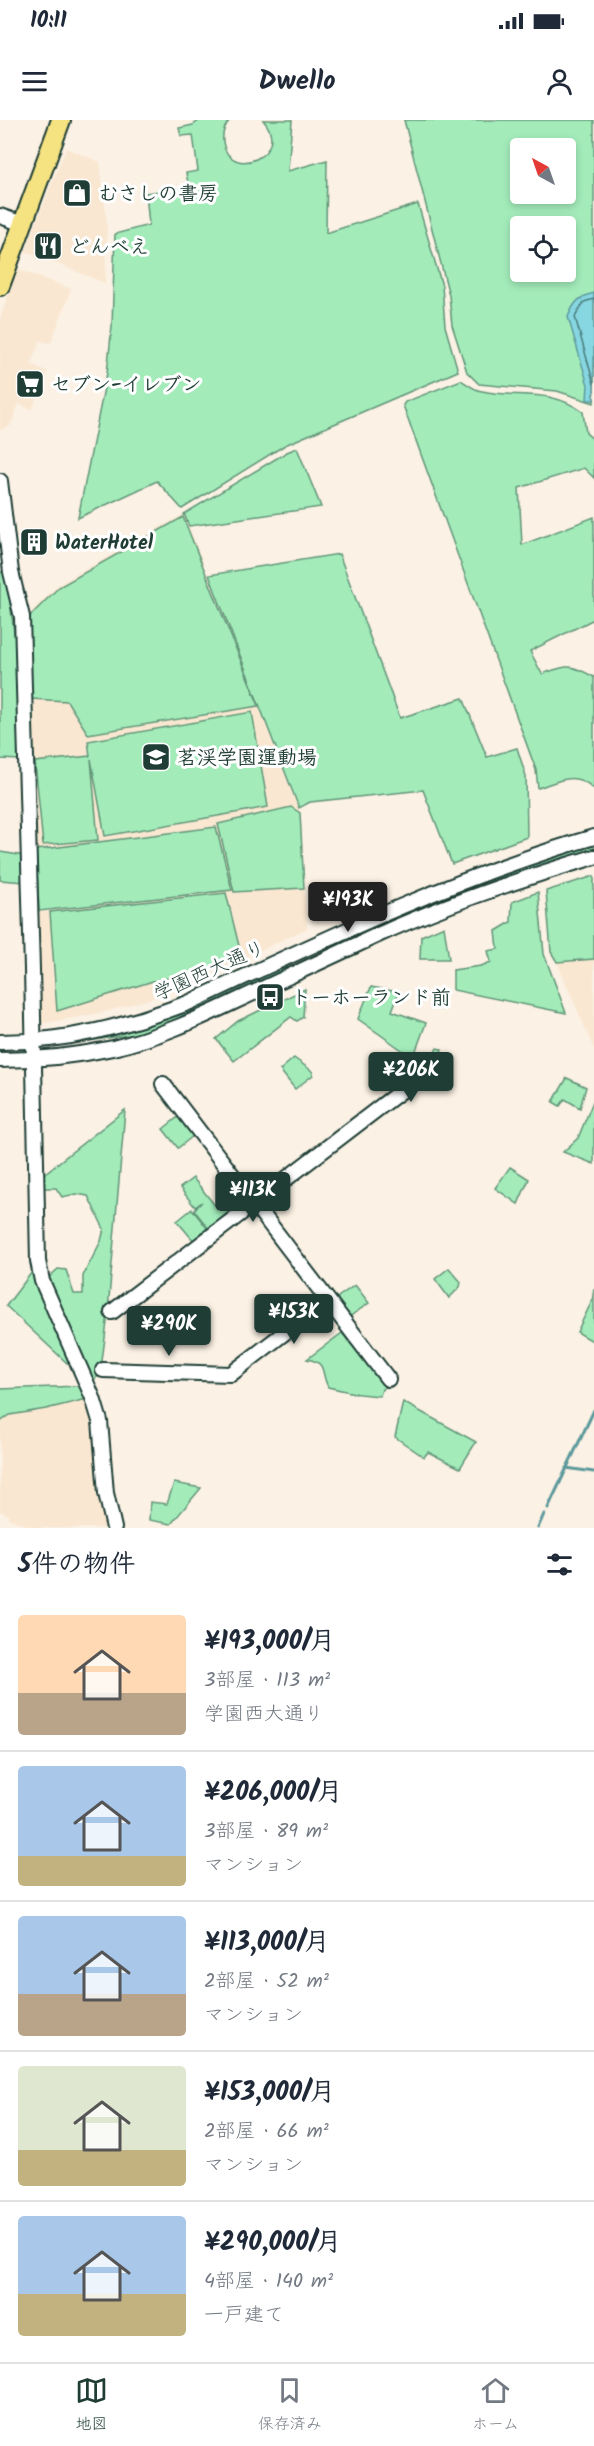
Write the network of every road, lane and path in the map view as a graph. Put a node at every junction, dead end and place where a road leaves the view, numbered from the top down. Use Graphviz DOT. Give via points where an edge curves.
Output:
graph roads {
  1 [pos="61,120"];
  2 [pos="0,216"];
  3 [pos="23,224"];
  4 [pos="0,286"];
  5 [pos="0,481"];
  6 [pos="594,837"];
  7 [pos="594,857"];
  8 [pos="33,1041"];
  9 [pos="0,1042"];
  10 [pos="33,1059"];
  11 [pos="0,1060"];
  12 [pos="419,1068"];
  13 [pos="163,1084"];
  14 [pos="254,1203"];
  15 [pos="327,1300"];
  16 [pos="112,1312"];
  17 [pos="103,1370"];
  18 [pos="388,1379"];
  19 [pos="114,1528"];
  1 -- 3 [label="highway"];
  2 -- 3 [label="street"];
  3 -- 4 [label="highway"];
  5 -- 8 [label="street" via="11,572 22,617"];
  6 -- 8 [label="street, 学園西大通り" via="437,890 156,1015 99,1031"];
  7 -- 10 [label="street, 学園西大通り" via="447,905 154,1036 113,1048"];
  8 -- 9 [label="street, 学園西大通り"];
  8 -- 10 [label="street"];
  10 -- 11 [label="street, 学園西大通り"];
  10 -- 19 [label="street" via="38,1261 42,1281 100,1421 106,1493"];
  12 -- 14 [label="street" via="401,1091"];
  13 -- 14 [label="street"];
  14 -- 15 [label="street"];
  14 -- 16 [label="street"];
  15 -- 17 [label="street" via="231,1374"];
  15 -- 18 [label="street"];
}
